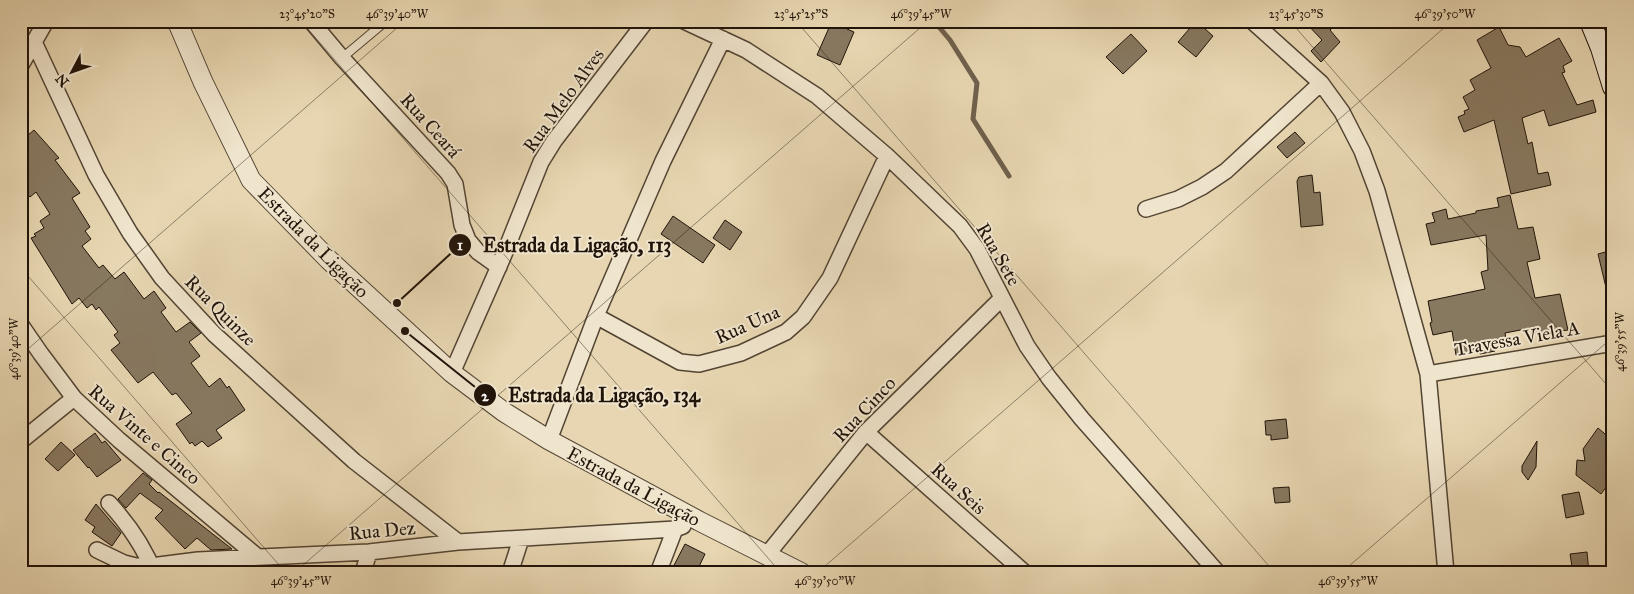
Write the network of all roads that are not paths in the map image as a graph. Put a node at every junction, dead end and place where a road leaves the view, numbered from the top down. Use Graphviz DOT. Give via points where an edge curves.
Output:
graph roads {
  1 [pos="46,21"];
  2 [pos="177,21"];
  3 [pos="310,21"];
  4 [pos="386,21"];
  5 [pos="646,21"];
  6 [pos="684,21"];
  7 [pos="1252,21"];
  8 [pos="1590,21"];
  9 [pos="723,39"];
  10 [pos="34,42"];
  11 [pos="342,58"];
  12 [pos="21,65"];
  13 [pos="1321,83"];
  14 [pos="1613,87"];
  15 [pos="887,156"];
  16 [pos="1146,209"];
  17 [pos="498,267"];
  18 [pos="1002,298"];
  19 [pos="596,316"];
  20 [pos="21,325"];
  21 [pos="1613,343"];
  22 [pos="452,373"];
  23 [pos="1428,374"];
  24 [pos="74,398"];
  25 [pos="866,432"];
  26 [pos="549,440"];
  27 [pos="21,441"];
  28 [pos="109,503"];
  29 [pos="699,521"];
  30 [pos="675,529"];
  31 [pos="521,539"];
  32 [pos="458,542"];
  33 [pos="97,550"];
  34 [pos="370,552"];
  35 [pos="766,556"];
  36 [pos="259,558"];
  37 [pos="200,566"];
  38 [pos="153,570"];
  39 [pos="363,573"];
  40 [pos="510,573"];
  41 [pos="658,573"];
  42 [pos="802,573"];
  43 [pos="1025,573"];
  44 [pos="1218,573"];
  45 [pos="1446,573"];
  1 -- 10 [label="street"];
  2 -- 22 [label="street, Estrada da Ligação" via="251,180 329,260"];
  3 -- 11 [label="street, Rua Ceará"];
  4 -- 11 [label="lane"];
  5 -- 17 [label="street, Rua Melo Alves" via="541,162"];
  6 -- 9 [label="street, Rua Sete"];
  7 -- 13 [label="street"];
  8 -- 14 [label="main road"];
  9 -- 15 [label="street, Rua Sete" via="746,50 817,96"];
  9 -- 19 [label="street" via="663,161"];
  10 -- 12 [label="street"];
  10 -- 32 [label="street, Rua Quinze" via="96,175 130,233 162,278 214,334 348,455"];
  11 -- 17 [label="street, Rua Ceará" via="448,173 454,184 468,240"];
  13 -- 16 [label="street" via="1226,171 1178,199"];
  13 -- 23 [label="street" via="1342,112 1374,183"];
  15 -- 18 [label="street, Rua Sete" via="960,226 977,250"];
  15 -- 19 [label="street, Rua Una" via="830,278 803,317 786,332 741,353 688,364"];
  17 -- 22 [label="street, Rua Melo Alves"];
  18 -- 25 [label="street, Rua Cinco"];
  18 -- 44 [label="street, Rua Sete" via="1027,346 1049,378"];
  19 -- 26 [label="street"];
  20 -- 24 [label="street, Rua Vinte e Cinco"];
  21 -- 23 [label="street, Travessa Viela A"];
  22 -- 26 [label="street, Estrada da Ligação" via="504,412"];
  23 -- 45 [label="street"];
  24 -- 27 [label="street"];
  24 -- 36 [label="street, Rua Vinte e Cinco"];
  25 -- 35 [label="street, Rua Cinco"];
  25 -- 43 [label="street, Rua Seis"];
  26 -- 29 [label="street, Estrada da Ligação"];
  28 -- 38 [label="street" via="130,528"];
  29 -- 30 [label="street, Rua Dez"];
  29 -- 35 [label="street, Estrada da Ligação"];
  30 -- 31 [label="street, Rua Dez"];
  30 -- 41 [label="street"];
  31 -- 32 [label="street, Rua Dez"];
  31 -- 40 [label="street"];
  32 -- 34 [label="street, Rua Dez"];
  33 -- 38 [label="street, Rua Dez"];
  34 -- 36 [label="street, Rua Dez"];
  34 -- 39 [label="street"];
  35 -- 42 [label="street, Estrada da Ligação"];
  36 -- 37 [label="street, Rua Dez"];
  37 -- 38 [label="street, Rua Dez"];
}
